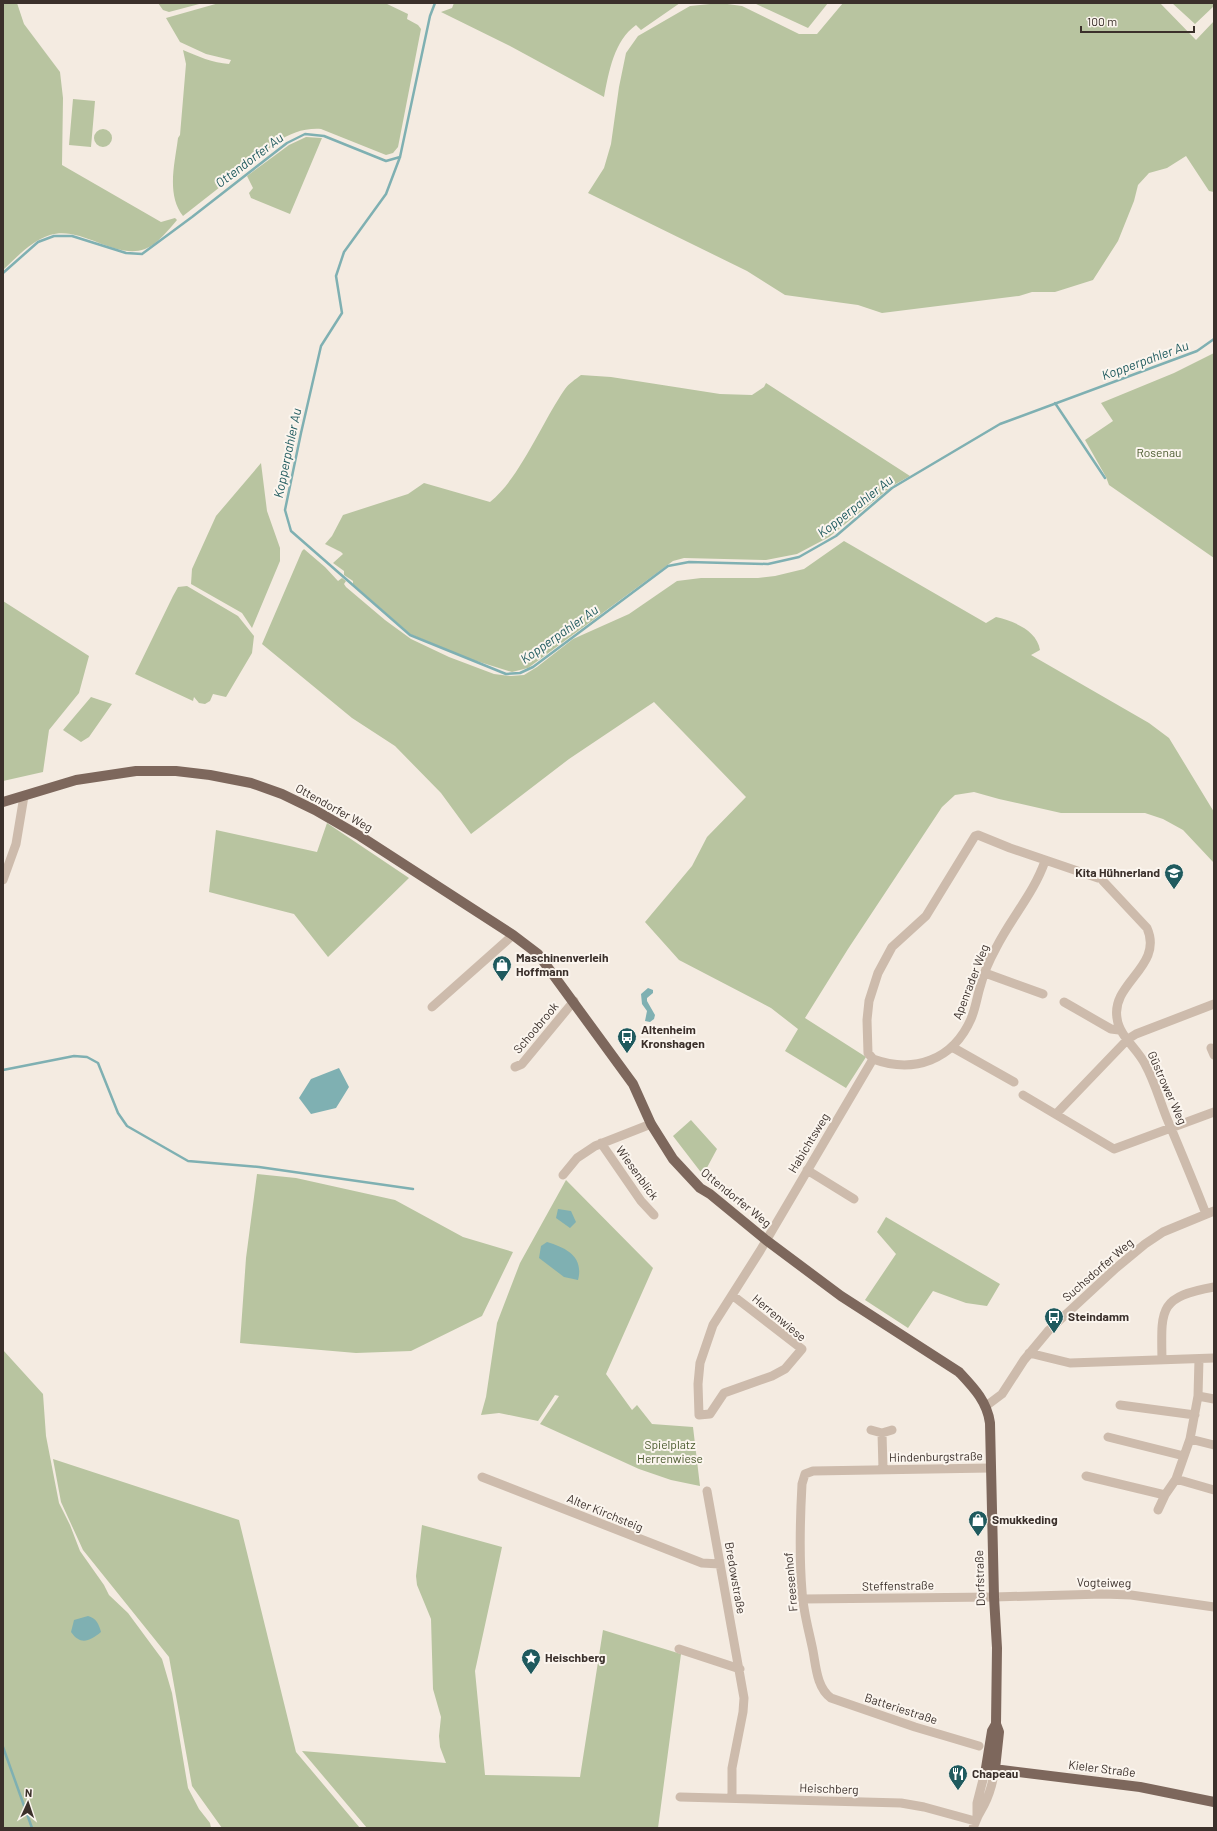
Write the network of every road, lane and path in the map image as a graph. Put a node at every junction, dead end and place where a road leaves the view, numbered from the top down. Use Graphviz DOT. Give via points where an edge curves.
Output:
graph roads {
  1 [pos="24,796"];
  2 [pos="3,802"];
  3 [pos="1045,861"];
  4 [pos="3,880"];
  5 [pos="513,935"];
  6 [pos="985,973"];
  7 [pos="1043,994"];
  8 [pos="574,1001"];
  9 [pos="1064,1002"];
  10 [pos="1214,1004"];
  11 [pos="432,1007"];
  12 [pos="1119,1030"];
  13 [pos="1128,1039"];
  14 [pos="952,1047"];
  15 [pos="873,1059"];
  16 [pos="515,1067"];
  17 [pos="1014,1082"];
  18 [pos="1023,1095"];
  19 [pos="1214,1112"];
  20 [pos="1056,1114"];
  21 [pos="651,1124"];
  22 [pos="1171,1128"];
  23 [pos="601,1143"];
  24 [pos="808,1170"];
  25 [pos="563,1175"];
  26 [pos="854,1199"];
  27 [pos="1210,1212"];
  28 [pos="654,1215"];
  29 [pos="766,1240"];
  30 [pos="1214,1287"];
  31 [pos="732,1295"];
  32 [pos="1029,1353"];
  33 [pos="1214,1358"];
  34 [pos="1199,1359"];
  35 [pos="1162,1360"];
  36 [pos="1198,1396"];
  37 [pos="1214,1398"];
  38 [pos="1120,1405"];
  39 [pos="986,1406"];
  40 [pos="1195,1415"];
  41 [pos="871,1430"];
  42 [pos="892,1430"];
  43 [pos="882,1433"];
  44 [pos="1108,1437"];
  45 [pos="1190,1439"];
  46 [pos="1214,1445"];
  47 [pos="1184,1456"];
  48 [pos="990,1468"];
  49 [pos="883,1470"];
  50 [pos="805,1474"];
  51 [pos="1086,1476"];
  52 [pos="482,1477"];
  53 [pos="1176,1479"];
  54 [pos="1214,1490"];
  55 [pos="707,1491"];
  56 [pos="1165,1495"];
  57 [pos="1158,1510"];
  58 [pos="720,1564"];
  59 [pos="994,1597"];
  60 [pos="803,1599"];
  61 [pos="1214,1607"];
  62 [pos="679,1649"];
  63 [pos="740,1669"];
  64 [pos="821,1687"];
  65 [pos="979,1746"];
  66 [pos="991,1768"];
  67 [pos="680,1797"];
  68 [pos="732,1798"];
  69 [pos="1214,1802"];
  70 [pos="975,1821"];
  1 -- 2 [label="main road, Ottendorfer Weg"];
  1 -- 4 [label="street" via="16,844"];
  1 -- 5 [label="main road, Ottendorfer Weg" via="76,780 136,771 195,773 251,783 315,810 360,836"];
  3 -- 6 [label="street, Apenrader Weg" via="1039,878 1005,931"];
  3 -- 12 [label="street" via="1100,879 1147,928 1151,941 1146,959 1122,993 1116,1008"];
  3 -- 15 [label="street" via="975,836 926,916 892,947 876,977 867,1020 868,1053"];
  5 -- 8 [label="main road, Ottendorfer Weg" via="538,954"];
  5 -- 11 [label="street"];
  6 -- 7 [label="street"];
  6 -- 14 [label="street, Apenrader Weg" via="971,1018"];
  8 -- 16 [label="street, Schoobrook" via="522,1064"];
  8 -- 21 [label="main road, Ottendorfer Weg" via="633,1084"];
  9 -- 12 [label="street" via="1111,1029"];
  10 -- 13 [label="street"];
  12 -- 13 [label="street, Güstrower Weg"];
  13 -- 20 [label="street"];
  13 -- 22 [label="street, Güstrower Weg" via="1146,1065"];
  14 -- 15 [label="street, Apenrader Weg" via="935,1058 915,1065 894,1065"];
  14 -- 17 [label="street"];
  15 -- 24 [label="street, Habichtsweg"];
  18 -- 20 [label="street"];
  19 -- 22 [label="street"];
  20 -- 22 [label="street" via="1114,1149"];
  21 -- 23 [label="street, Wiesenblick"];
  21 -- 29 [label="main road, Ottendorfer Weg" via="673,1159 700,1188"];
  22 -- 27 [label="street, Güstrower Weg"];
  23 -- 25 [label="street, Wiesenblick" via="577,1158"];
  23 -- 28 [label="street, Wiesenblick" via="641,1201"];
  24 -- 26 [label="street"];
  24 -- 29 [label="street, Habichtsweg"];
  27 -- 32 [label="street, Suchsdorfer Weg" via="1163,1232 1145,1244 1057,1322"];
  29 -- 31 [label="street, Herrenwiese"];
  29 -- 39 [label="main road, Ottendorfer Weg" via="841,1296 959,1372 974,1387"];
  30 -- 35 [label="street" via="1187,1292 1166,1306 1161,1323"];
  31 -- 31 [label="street, Herrenwiese" via="713,1325 700,1363 699,1415 710,1414 724,1393 785,1369 802,1349"];
  32 -- 35 [label="street" via="1070,1363"];
  32 -- 39 [label="street, Suchsdorfer Weg" via="1002,1394"];
  33 -- 34 [label="street"];
  34 -- 35 [label="street"];
  34 -- 36 [label="street"];
  36 -- 37 [label="street"];
  36 -- 40 [label="street"];
  38 -- 40 [label="street"];
  39 -- 48 [label="main road, Dorfstraße" via="990,1422"];
  40 -- 45 [label="street"];
  41 -- 43 [label="street"];
  42 -- 43 [label="street"];
  43 -- 49 [label="street, Hindenburgstraße"];
  44 -- 47 [label="street"];
  45 -- 46 [label="street"];
  45 -- 47 [label="street"];
  47 -- 53 [label="street"];
  48 -- 49 [label="street, Hindenburgstraße"];
  48 -- 59 [label="main road, Dorfstraße"];
  49 -- 50 [label="street, Hindenburgstraße" via="813,1471"];
  50 -- 60 [label="street, Freesenhof" via="802,1484 799,1551"];
  51 -- 56 [label="street"];
  52 -- 58 [label="street, Alter Kirchsteig" via="702,1563"];
  53 -- 54 [label="street"];
  53 -- 56 [label="street"];
  55 -- 58 [label="street, Bredowstraße"];
  56 -- 57 [label="street"];
  58 -- 63 [label="street, Bredowstraße"];
  59 -- 60 [label="street, Steffenstraße"];
  59 -- 61 [label="street, Vogteiweg" via="1131,1595"];
  59 -- 66 [label="main road, Dorfstraße" via="997,1648 996,1724 999,1732"];
  60 -- 64 [label="street, Freesenhof"];
  62 -- 63 [label="street"];
  63 -- 68 [label="street, Bredowstraße" via="744,1698 734,1760"];
  64 -- 65 [label="street, Batteriestraße" via="831,1698"];
  66 -- 69 [label="main road, Kieler Straße" via="1140,1787"];
  66 -- 70 [label="street" via="988,1796"];
  67 -- 68 [label="street, Heischberg"];
  68 -- 70 [label="street, Heischberg" via="901,1803"];
}
